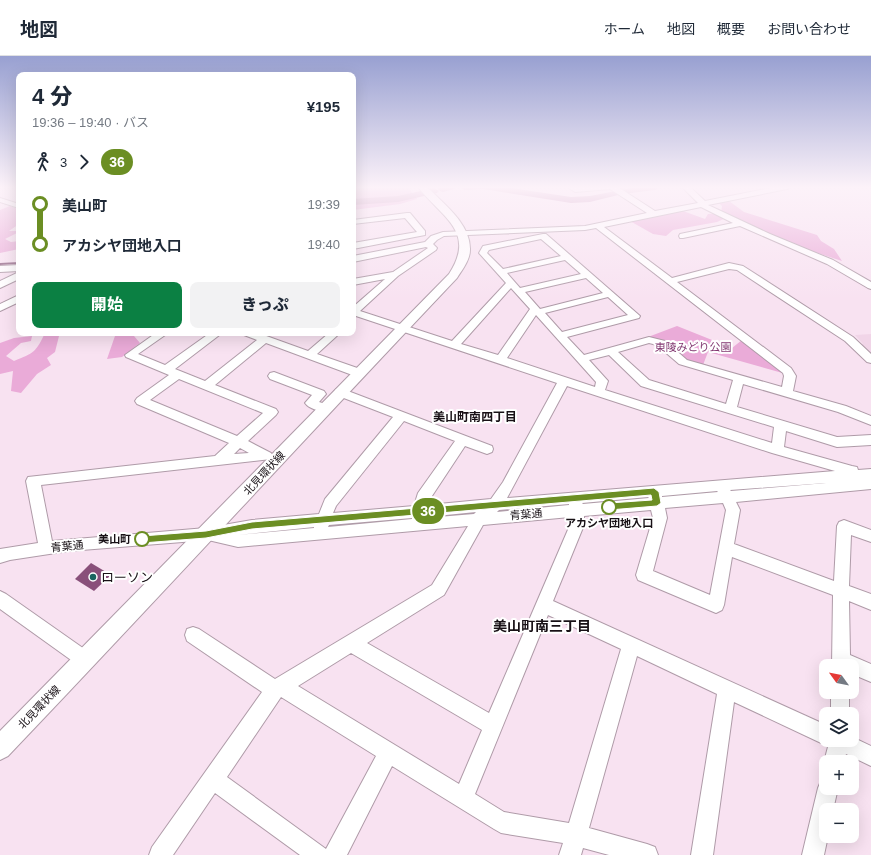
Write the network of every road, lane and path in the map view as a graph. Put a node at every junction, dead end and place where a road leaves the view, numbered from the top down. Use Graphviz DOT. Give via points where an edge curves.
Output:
graph roads {
  1 [pos="414,224"];
  2 [pos="455,224"];
  3 [pos="601,224"];
  4 [pos="739,224"];
  5 [pos="740,224"];
  6 [pos="597,225"];
  7 [pos="461,232"];
  8 [pos="542,233"];
  9 [pos="683,236"];
  10 [pos="428,244"];
  11 [pos="356,245"];
  12 [pos="567,257"];
  13 [pos="356,258"];
  14 [pos="16,268"];
  15 [pos="0,269"];
  16 [pos="500,272"];
  17 [pos="395,274"];
  18 [pos="588,275"];
  19 [pos="16,277"];
  20 [pos="356,281"];
  21 [pos="671,281"];
  22 [pos="511,283"];
  23 [pos="0,285"];
  24 [pos="871,286"];
  25 [pos="518,291"];
  26 [pos="610,294"];
  27 [pos="16,300"];
  28 [pos="0,308"];
  29 [pos="356,309"];
  30 [pos="537,311"];
  31 [pos="356,313"];
  32 [pos="402,329"];
  33 [pos="158,336"];
  34 [pos="214,336"];
  35 [pos="256,336"];
  36 [pos="332,336"];
  37 [pos="560,336"];
  38 [pos="264,339"];
  39 [pos="454,345"];
  40 [pos="611,351"];
  41 [pos="310,355"];
  42 [pos="582,359"];
  43 [pos="500,360"];
  44 [pos="871,360"];
  45 [pos="172,372"];
  46 [pos="359,373"];
  47 [pos="274,376"];
  48 [pos="739,378"];
  49 [pos="564,381"];
  50 [pos="206,386"];
  51 [pos="340,392"];
  52 [pos="599,392"];
  53 [pos="787,392"];
  54 [pos="325,408"];
  55 [pos="731,409"];
  56 [pos="402,415"];
  57 [pos="871,421"];
  58 [pos="781,425"];
  59 [pos="463,439"];
  60 [pos="871,440"];
  61 [pos="239,442"];
  62 [pos="488,449"];
  63 [pos="777,450"];
  64 [pos="270,458"];
  65 [pos="219,460"];
  66 [pos="870,477"];
  67 [pos="724,491"];
  68 [pos="656,497"];
  69 [pos="576,504"];
  70 [pos="495,506"];
  71 [pos="419,518"];
  72 [pos="479,518"];
  73 [pos="322,527"];
  74 [pos="206,534"];
  75 [pos="871,536"];
  76 [pos="46,548"];
  77 [pos="727,548"];
  78 [pos="0,556"];
  79 [pos="841,590"];
  80 [pos="0,599"];
  81 [pos="871,602"];
  82 [pos="544,605"];
  83 [pos="193,635"];
  84 [pos="351,643"];
  85 [pos="631,646"];
  86 [pos="84,659"];
  87 [pos="841,659"];
  88 [pos="859,669"];
  89 [pos="871,673"];
  90 [pos="278,688"];
  91 [pos="727,690"];
  92 [pos="494,726"];
  93 [pos="819,732"];
  94 [pos="852,747"];
  95 [pos="0,748"];
  96 [pos="388,754"];
  97 [pos="871,756"];
  98 [pos="213,779"];
  99 [pos="826,795"];
  100 [pos="463,799"];
  101 [pos="576,835"];
  102 [pos="160,855"];
  103 [pos="318,855"];
  104 [pos="335,855"];
  105 [pos="570,855"];
  106 [pos="647,855"];
  107 [pos="702,855"];
  108 [pos="813,855"];
  1 -- 11 [label="street" via="422,233"];
  2 -- 7 [label="main road, 北見環状線"];
  3 -- 6 [label="street"];
  4 -- 9 [label="street"];
  5 -- 24 [label="street" via="830,262"];
  6 -- 8 [label="street"];
  6 -- 21 [label="street"];
  7 -- 8 [label="street"];
  7 -- 10 [label="street" via="443,234"];
  7 -- 32 [label="main road, 北見環状線" via="465,251 461,264 453,276"];
  8 -- 12 [label="street"];
  8 -- 16 [label="street" via="483,250"];
  10 -- 13 [label="street"];
  10 -- 17 [label="street" via="433,248"];
  12 -- 16 [label="street"];
  12 -- 18 [label="street"];
  14 -- 15 [label="street"];
  16 -- 22 [label="street"];
  17 -- 20 [label="street"];
  17 -- 29 [label="street"];
  18 -- 25 [label="street"];
  18 -- 26 [label="street"];
  19 -- 23 [label="street"];
  21 -- 44 [label="street" via="729,266 740,268 849,340"];
  21 -- 53 [label="street" via="787,371 790,376"];
  22 -- 25 [label="street"];
  22 -- 39 [label="street"];
  25 -- 30 [label="street"];
  26 -- 30 [label="street"];
  26 -- 37 [label="street" via="635,316"];
  27 -- 28 [label="street"];
  30 -- 37 [label="street"];
  30 -- 43 [label="street"];
  31 -- 32 [label="street"];
  32 -- 39 [label="street"];
  32 -- 46 [label="main road, 北見環状線"];
  33 -- 45 [label="street" via="130,355"];
  34 -- 45 [label="street"];
  35 -- 38 [label="street"];
  36 -- 41 [label="street"];
  37 -- 42 [label="street"];
  38 -- 41 [label="street"];
  38 -- 50 [label="street"];
  39 -- 43 [label="street"];
  40 -- 42 [label="street"];
  40 -- 48 [label="street" via="649,340 660,342 683,362"];
  40 -- 55 [label="street" via="645,383"];
  41 -- 46 [label="street"];
  42 -- 52 [label="street" via="602,381"];
  43 -- 49 [label="street"];
  45 -- 50 [label="street"];
  45 -- 61 [label="street" via="141,401"];
  46 -- 51 [label="main road, 北見環状線"];
  47 -- 54 [label="street" via="320,394 311,403"];
  48 -- 53 [label="street"];
  48 -- 55 [label="street"];
  49 -- 52 [label="street"];
  49 -- 70 [label="street"];
  50 -- 61 [label="street" via="272,412"];
  51 -- 54 [label="main road, 北見環状線"];
  51 -- 56 [label="street"];
  52 -- 63 [label="street"];
  53 -- 57 [label="street"];
  54 -- 64 [label="main road, 北見環状線"];
  55 -- 58 [label="street"];
  56 -- 59 [label="street"];
  56 -- 73 [label="street" via="330,503"];
  58 -- 60 [label="street" via="837,442"];
  58 -- 63 [label="street"];
  59 -- 62 [label="street"];
  59 -- 71 [label="street" via="423,497"];
  61 -- 64 [label="street"];
  61 -- 65 [label="street"];
  63 -- 66 [label="street"];
  64 -- 65 [label="street"];
  64 -- 74 [label="main road, 北見環状線"];
  65 -- 76 [label="street" via="33,480"];
  66 -- 67 [label="street, 青葉通"];
  67 -- 68 [label="street, 青葉通"];
  67 -- 77 [label="street" via="733,510"];
  68 -- 69 [label="street, 青葉通"];
  68 -- 77 [label="street" via="660,518 644,575 716,605"];
  69 -- 70 [label="street, 青葉通"];
  69 -- 72 [label="street, 青葉通"];
  69 -- 82 [label="street" via="577,525"];
  70 -- 71 [label="street, 青葉通"];
  70 -- 72 [label="street"];
  71 -- 72 [label="street, 青葉通"];
  71 -- 73 [label="street, 青葉通"];
  72 -- 84 [label="street" via="438,590"];
  73 -- 74 [label="street, 青葉通" via="238,541"];
  74 -- 76 [label="street, 青葉通"];
  74 -- 86 [label="main road, 北見環状線"];
  75 -- 79 [label="street" via="844,526"];
  76 -- 78 [label="street, 青葉通"];
  77 -- 79 [label="street"];
  79 -- 81 [label="street"];
  79 -- 87 [label="street"];
  80 -- 86 [label="street"];
  82 -- 85 [label="street"];
  82 -- 92 [label="street"];
  83 -- 90 [label="street"];
  84 -- 90 [label="street"];
  84 -- 92 [label="street"];
  85 -- 91 [label="street"];
  85 -- 101 [label="street"];
  86 -- 95 [label="main road, 北見環状線"];
  88 -- 89 [label="street"];
  90 -- 96 [label="street"];
  90 -- 98 [label="street"];
  91 -- 93 [label="street"];
  91 -- 107 [label="street"];
  92 -- 100 [label="street"];
  94 -- 97 [label="street"];
  96 -- 100 [label="street"];
  96 -- 104 [label="street"];
  98 -- 102 [label="street"];
  98 -- 103 [label="street"];
  99 -- 108 [label="street"];
  100 -- 101 [label="street" via="501,822"];
  101 -- 105 [label="street"];
  101 -- 106 [label="street"];
}
